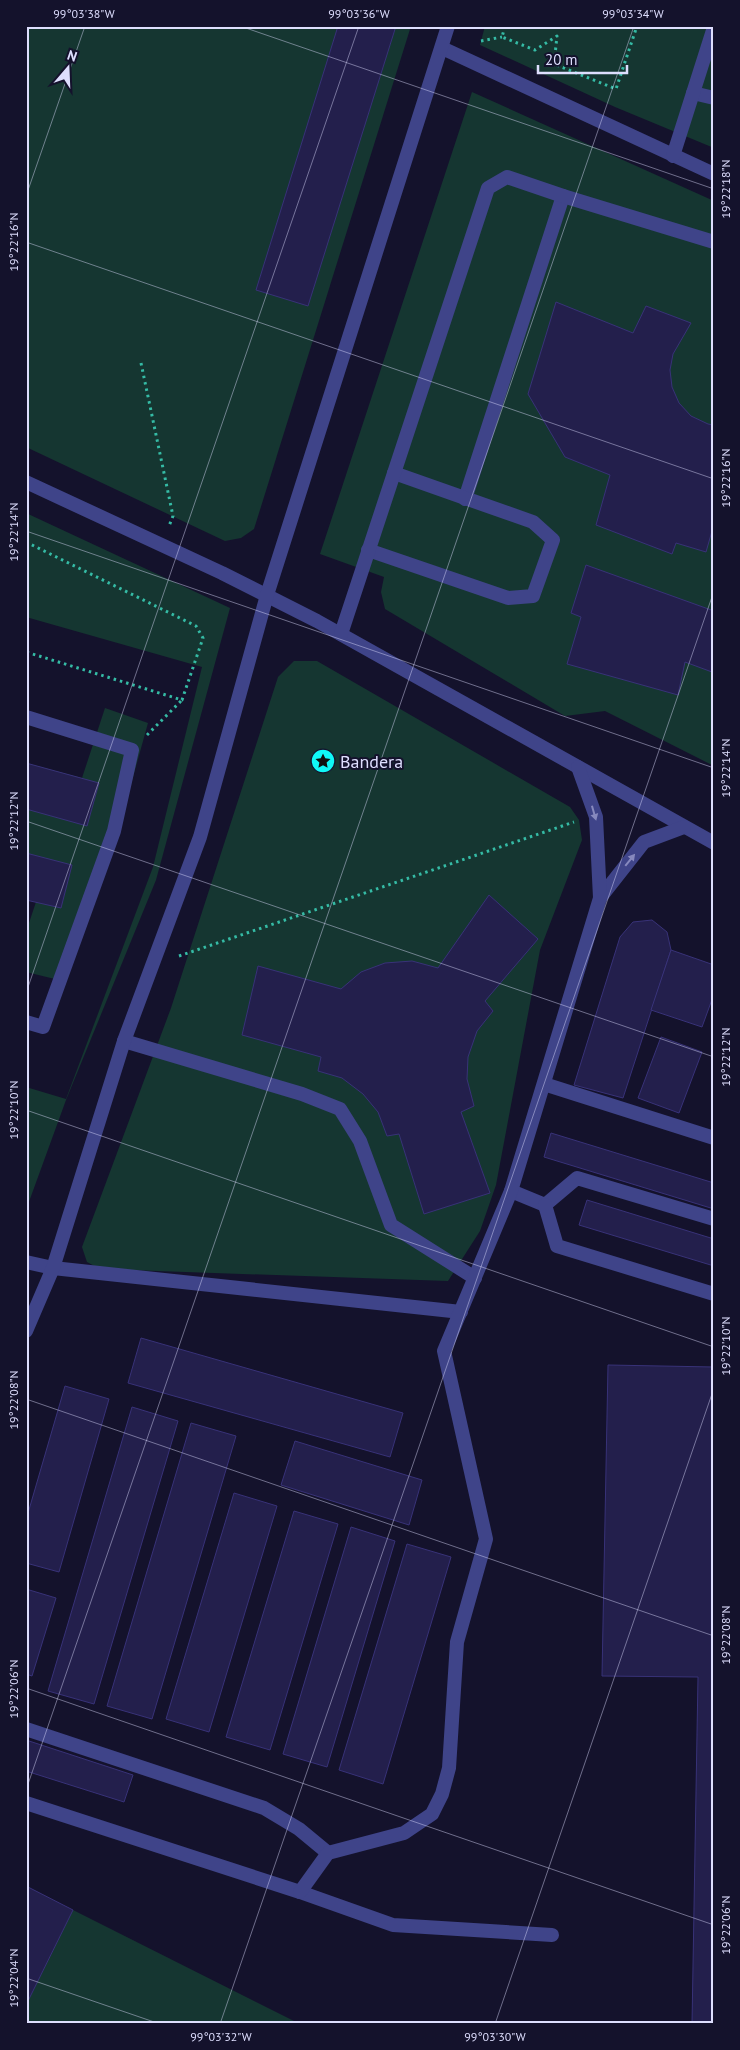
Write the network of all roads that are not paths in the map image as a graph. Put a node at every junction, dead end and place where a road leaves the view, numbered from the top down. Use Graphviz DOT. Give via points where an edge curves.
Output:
graph roads {
  1 [pos="448,26"];
  2 [pos="714,27"];
  3 [pos="442,48"];
  4 [pos="693,93"];
  5 [pos="714,98"];
  6 [pos="673,156"];
  7 [pos="714,174"];
  8 [pos="564,196"];
  9 [pos="714,242"];
  10 [pos="394,473"];
  11 [pos="26,482"];
  12 [pos="465,499"];
  13 [pos="368,550"];
  14 [pos="267,595"];
  15 [pos="341,634"];
  16 [pos="26,717"];
  17 [pos="578,767"];
  18 [pos="684,827"];
  19 [pos="714,844"];
  20 [pos="600,898"];
  21 [pos="26,1022"];
  22 [pos="124,1041"];
  23 [pos="544,1084"];
  24 [pos="714,1138"];
  25 [pos="512,1191"];
  26 [pos="545,1205"];
  27 [pos="714,1219"];
  28 [pos="26,1262"];
  29 [pos="53,1268"];
  30 [pos="475,1278"];
  31 [pos="714,1294"];
  32 [pos="461,1312"];
  33 [pos="26,1331"];
  34 [pos="26,1729"];
  35 [pos="26,1803"];
  36 [pos="328,1852"];
  37 [pos="300,1892"];
  38 [pos="552,1935"];
  1 -- 3 [label="lane"];
  2 -- 4 [label="lane"];
  3 -- 6 [label="lane"];
  3 -- 14 [label="lane"];
  4 -- 5 [label="lane"];
  4 -- 6 [label="lane"];
  6 -- 7 [label="lane"];
  8 -- 9 [label="lane"];
  8 -- 10 [label="lane" via="507,177 488,188"];
  8 -- 12 [label="lane"];
  10 -- 12 [label="lane"];
  10 -- 13 [label="lane"];
  11 -- 14 [label="lane"];
  12 -- 13 [label="lane" via="533,522 553,540 534,596 508,598"];
  13 -- 15 [label="lane"];
  14 -- 15 [label="lane"];
  14 -- 22 [label="lane" via="200,837"];
  15 -- 17 [label="lane"];
  16 -- 21 [label="lane" via="132,750 114,831 43,1027"];
  17 -- 18 [label="lane"];
  17 -- 20 [label="lane, one-way" via="596,817"];
  18 -- 19 [label="lane"];
  20 -- 18 [label="lane, one-way" via="644,842"];
  20 -- 23 [label="lane"];
  22 -- 29 [label="lane"];
  22 -- 30 [label="lane" via="302,1094 340,1109 360,1141 391,1225"];
  23 -- 24 [label="lane"];
  23 -- 25 [label="lane"];
  25 -- 26 [label="lane"];
  25 -- 30 [label="lane"];
  26 -- 27 [label="lane" via="577,1178"];
  26 -- 31 [label="lane" via="557,1246"];
  28 -- 29 [label="lane"];
  29 -- 32 [label="lane"];
  29 -- 33 [label="lane"];
  30 -- 32 [label="lane"];
  32 -- 36 [label="lane" via="444,1352 486,1539 457,1642 449,1768 432,1814 404,1833"];
  34 -- 36 [label="lane" via="264,1808"];
  35 -- 37 [label="lane"];
  36 -- 37 [label="lane"];
  37 -- 38 [label="lane" via="393,1925"];
}
